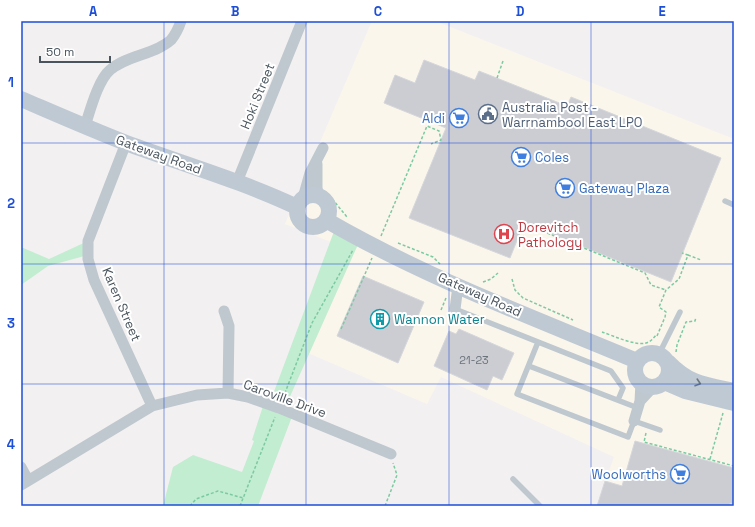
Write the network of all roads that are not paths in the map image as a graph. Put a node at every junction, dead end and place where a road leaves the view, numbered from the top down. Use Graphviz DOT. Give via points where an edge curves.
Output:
graph roads {
  1 [pos="181,21"];
  2 [pos="302,21"];
  3 [pos="21,99"];
  4 [pos="85,126"];
  5 [pos="126,143"];
  6 [pos="323,148"];
  7 [pos="317,159"];
  8 [pos="237,182"];
  9 [pos="318,192"];
  10 [pos="725,201"];
  11 [pos="300,203"];
  12 [pos="734,204"];
  13 [pos="326,220"];
  14 [pos="470,287"];
  15 [pos="455,309"];
  16 [pos="224,311"];
  17 [pos="680,312"];
  18 [pos="538,342"];
  19 [pos="667,353"];
  20 [pos="637,361"];
  21 [pos="529,366"];
  22 [pos="653,384"];
  23 [pos="734,391"];
  24 [pos="228,393"];
  25 [pos="618,400"];
  26 [pos="734,403"];
  27 [pos="639,404"];
  28 [pos="152,406"];
  29 [pos="634,421"];
  30 [pos="660,430"];
  31 [pos="390,454"];
  32 [pos="21,468"];
  33 [pos="513,479"];
  34 [pos="24,482"];
  35 [pos="540,506"];
  1 -- 4 [label="street" via="171,40 110,70 102,80"];
  2 -- 8 [label="street, Hoki Street"];
  3 -- 4 [label="street, Gateway Road"];
  4 -- 5 [label="street, Gateway Road"];
  5 -- 8 [label="street, Gateway Road"];
  5 -- 28 [label="street, Karen Street" via="88,242 88,259 94,280"];
  6 -- 7 [label="street"];
  7 -- 9 [label="street"];
  7 -- 11 [label="street"];
  8 -- 11 [label="street, Gateway Road"];
  9 -- 11 [label="street"];
  9 -- 13 [label="street" via="329,209"];
  10 -- 12 [label="lane"];
  11 -- 13 [label="street" via="298,216 306,226 315,227"];
  13 -- 14 [label="street, Gateway Road" via="377,248"];
  14 -- 15 [label="street"];
  14 -- 20 [label="street, Gateway Road"];
  15 -- 18 [label="lane"];
  16 -- 24 [label="street" via="229,326"];
  17 -- 19 [label="lane"];
  18 -- 21 [label="lane"];
  18 -- 25 [label="lane" via="611,371 623,388"];
  19 -- 20 [label="street" via="649,352"];
  19 -- 22 [label="street" via="668,376"];
  19 -- 23 [label="street, one-way" via="678,373 694,382"];
  20 -- 22 [label="street" via="637,379"];
  21 -- 25 [label="lane"];
  21 -- 29 [label="lane" via="517,394 628,437"];
  22 -- 26 [label="street"];
  22 -- 27 [label="street"];
  24 -- 28 [label="street, Caroville Drive" via="197,395"];
  24 -- 31 [label="street, Caroville Drive" via="279,408"];
  25 -- 27 [label="lane"];
  27 -- 29 [label="street"];
  28 -- 34 [label="street, Caroville Drive"];
  29 -- 30 [label="lane"];
  32 -- 34 [label="street"];
  33 -- 35 [label="lane"];
}
